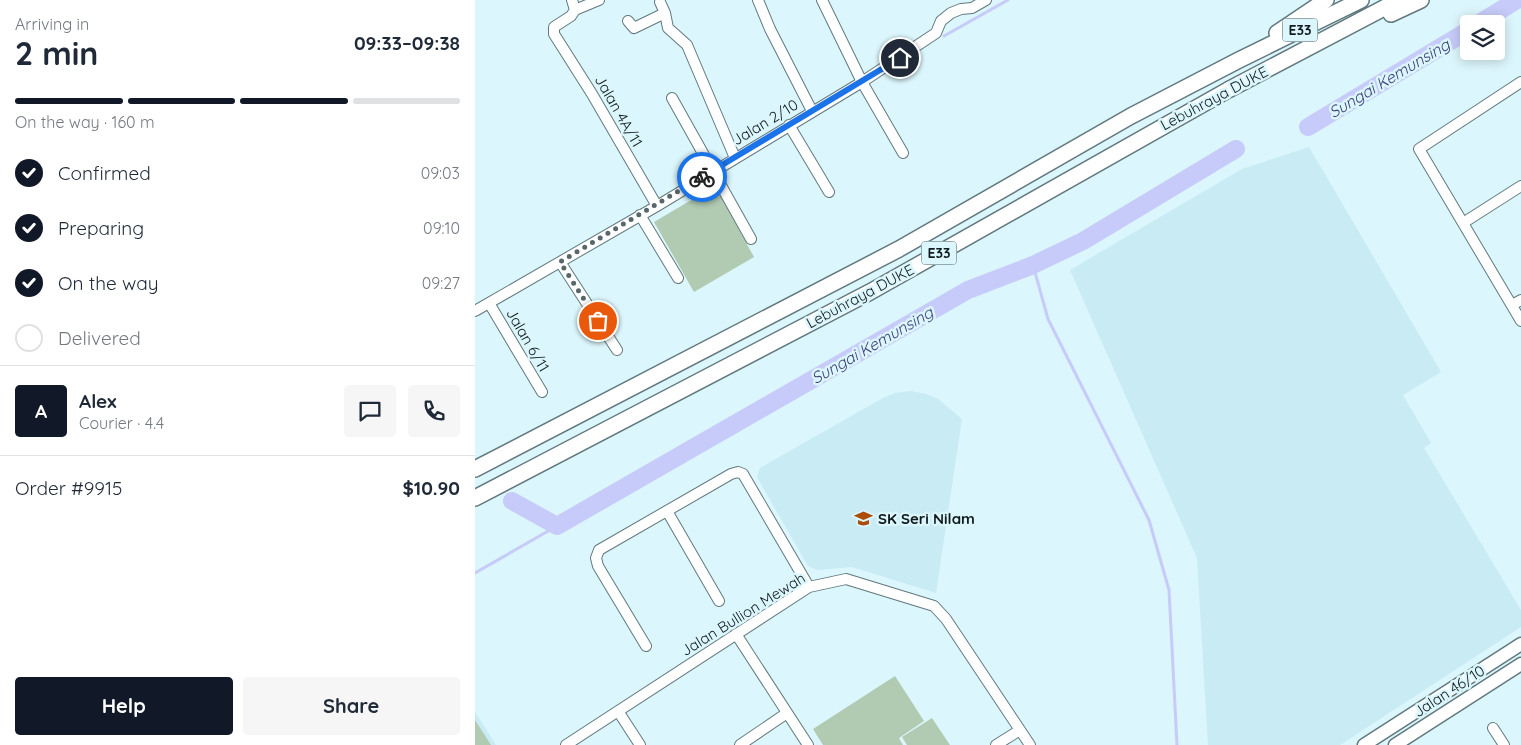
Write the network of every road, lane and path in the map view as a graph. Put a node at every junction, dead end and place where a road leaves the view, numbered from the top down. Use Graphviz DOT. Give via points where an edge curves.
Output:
graph roads {
  1 [pos="599,0"];
  2 [pos="759,0"];
  3 [pos="822,0"];
  4 [pos="986,0"];
  5 [pos="1325,0"];
  6 [pos="1361,0"];
  7 [pos="1399,0"];
  8 [pos="1421,0"];
  9 [pos="660,2"];
  10 [pos="967,4"];
  11 [pos="573,5"];
  12 [pos="665,12"];
  13 [pos="628,21"];
  14 [pos="1239,60"];
  15 [pos="1246,81"];
  16 [pos="862,82"];
  17 [pos="1521,82"];
  18 [pos="672,98"];
  19 [pos="811,111"];
  20 [pos="789,125"];
  21 [pos="903,153"];
  22 [pos="735,158"];
  23 [pos="713,171"];
  24 [pos="1521,186"];
  25 [pos="829,192"];
  26 [pos="657,206"];
  27 [pos="640,215"];
  28 [pos="1463,223"];
  29 [pos="751,239"];
  30 [pos="560,262"];
  31 [pos="678,278"];
  32 [pos="1516,302"];
  33 [pos="489,303"];
  34 [pos="475,311"];
  35 [pos="1521,321"];
  36 [pos="617,350"];
  37 [pos="542,392"];
  38 [pos="475,469"];
  39 [pos="475,498"];
  40 [pos="667,511"];
  41 [pos="809,587"];
  42 [pos="719,601"];
  43 [pos="736,634"];
  44 [pos="1521,644"];
  45 [pos="646,646"];
  46 [pos="1521,664"];
  47 [pos="618,711"];
  48 [pos="787,714"];
  49 [pos="1493,728"];
  50 [pos="1020,730"];
  51 [pos="566,745"];
  52 [pos="640,745"];
  53 [pos="740,745"];
  54 [pos="808,745"];
  55 [pos="996,745"];
  56 [pos="1030,745"];
  57 [pos="1364,745"];
  58 [pos="1397,745"];
  59 [pos="1504,745"];
  1 -- 11 [label="street"];
  2 -- 19 [label="street"];
  3 -- 16 [label="street"];
  4 -- 10 [label="street, Jalan 2/10" via="976,6"];
  5 -- 14 [label="highway"];
  6 -- 14 [label="highway, Lebuhraya DUKE / E33"];
  7 -- 15 [label="highway, Lebuhraya DUKE / E33"];
  8 -- 15 [label="highway"];
  9 -- 12 [label="street"];
  10 -- 16 [label="street, Jalan 2/10" via="941,21 936,33"];
  11 -- 26 [label="street, Jalan 4A/11" via="571,16 554,28 554,34"];
  12 -- 13 [label="street" via="634,28"];
  12 -- 22 [label="street" via="668,28 687,45"];
  14 -- 38 [label="highway, Lebuhraya DUKE / E33" via="1131,116 899,249"];
  15 -- 39 [label="highway, Lebuhraya DUKE / E33" via="870,292"];
  16 -- 19 [label="street, Jalan 2/10"];
  16 -- 21 [label="street"];
  17 -- 28 [label="street" via="1419,148"];
  18 -- 23 [label="street"];
  19 -- 20 [label="street, Jalan 2/10"];
  20 -- 22 [label="street, Jalan 2/10"];
  20 -- 25 [label="street"];
  22 -- 23 [label="street, Jalan 2/10"];
  23 -- 26 [label="street, Jalan 2/10"];
  23 -- 29 [label="street"];
  24 -- 28 [label="street"];
  26 -- 27 [label="street, Jalan 2/10"];
  27 -- 30 [label="street, Jalan 2/10"];
  27 -- 31 [label="street"];
  28 -- 32 [label="street"];
  30 -- 33 [label="street, Jalan 2/10"];
  30 -- 36 [label="street"];
  32 -- 35 [label="street"];
  33 -- 34 [label="street, Jalan 2/10"];
  33 -- 37 [label="street, Jalan 6/11"];
  40 -- 41 [label="street" via="731,474 743,474"];
  40 -- 42 [label="street"];
  40 -- 45 [label="street" via="599,550 595,558"];
  41 -- 43 [label="street, Jalan Bullion Mewah"];
  41 -- 50 [label="street, Jalan Bullion Mewah" via="846,579 933,606 946,619"];
  43 -- 47 [label="street, Jalan Bullion Mewah"];
  43 -- 48 [label="street"];
  44 -- 57 [label="main road, Jalan 46/10"];
  46 -- 58 [label="main road, Jalan 46/10"];
  47 -- 51 [label="street, Jalan Bullion Mewah"];
  47 -- 52 [label="street"];
  48 -- 53 [label="street"];
  48 -- 54 [label="street"];
  49 -- 59 [label="street"];
  50 -- 55 [label="street"];
  50 -- 56 [label="street, Jalan Bullion Mewah"];
}
